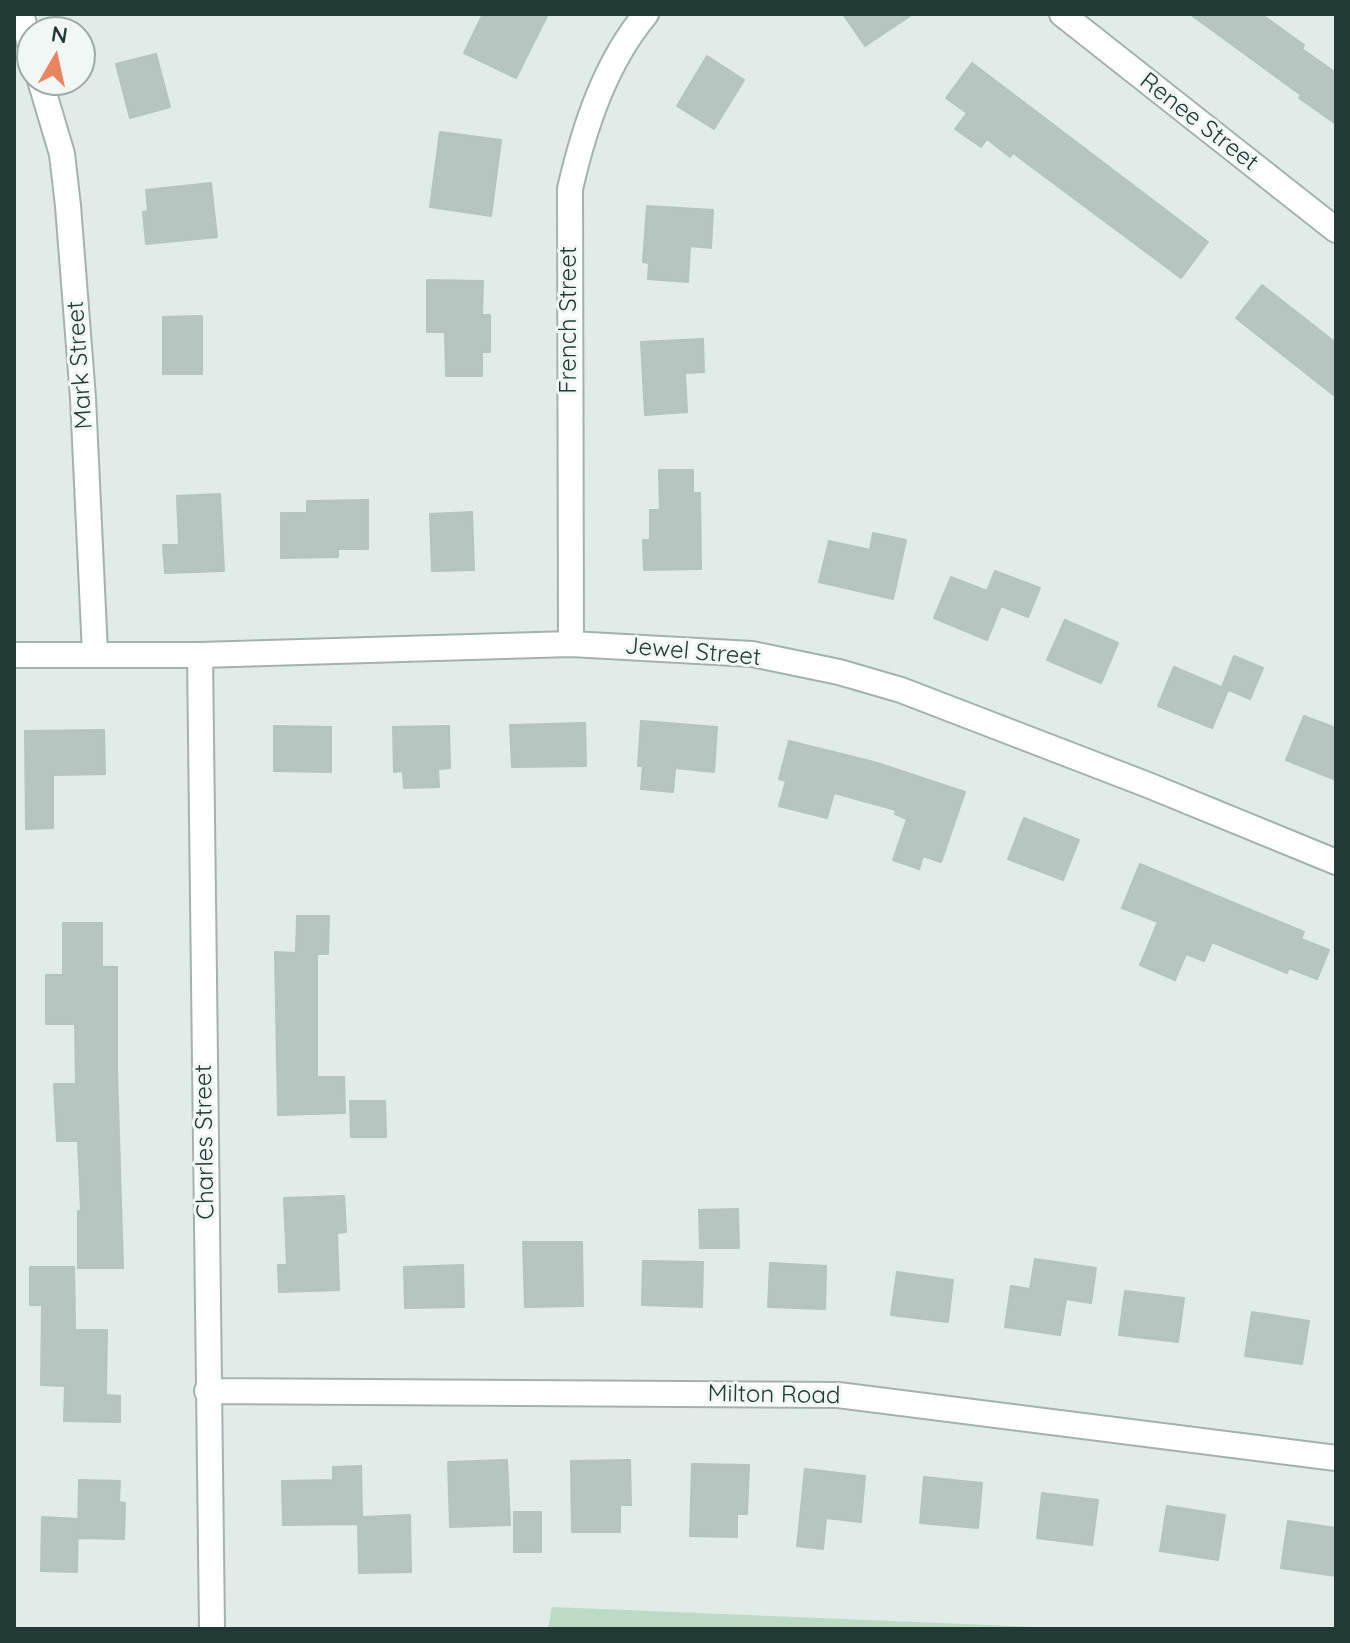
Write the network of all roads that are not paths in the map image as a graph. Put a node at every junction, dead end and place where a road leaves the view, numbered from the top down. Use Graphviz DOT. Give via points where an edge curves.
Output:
graph roads {
  1 [pos="646,14"];
  2 [pos="1062,14"];
  3 [pos="45,96"];
  4 [pos="1336,230"];
  5 [pos="571,644"];
  6 [pos="95,653"];
  7 [pos="14,655"];
  8 [pos="200,655"];
  9 [pos="1336,862"];
  10 [pos="207,1391"];
  11 [pos="1336,1458"];
  12 [pos="212,1629"];
  1 -- 5 [label="street, French Street" via="604,83 570,189"];
  2 -- 4 [label="street, Renee Street"];
  3 -- 6 [label="street, Mark Street" via="62,154 68,206"];
  5 -- 8 [label="street, Jewel Street"];
  5 -- 9 [label="street, Jewel Street" via="752,654 839,672 962,712"];
  6 -- 7 [label="street, Jewel Street"];
  6 -- 8 [label="street, Jewel Street"];
  8 -- 10 [label="street, Charles Street"];
  10 -- 11 [label="street, Milton Road" via="838,1395"];
  10 -- 12 [label="street, Charles Street"];
}
